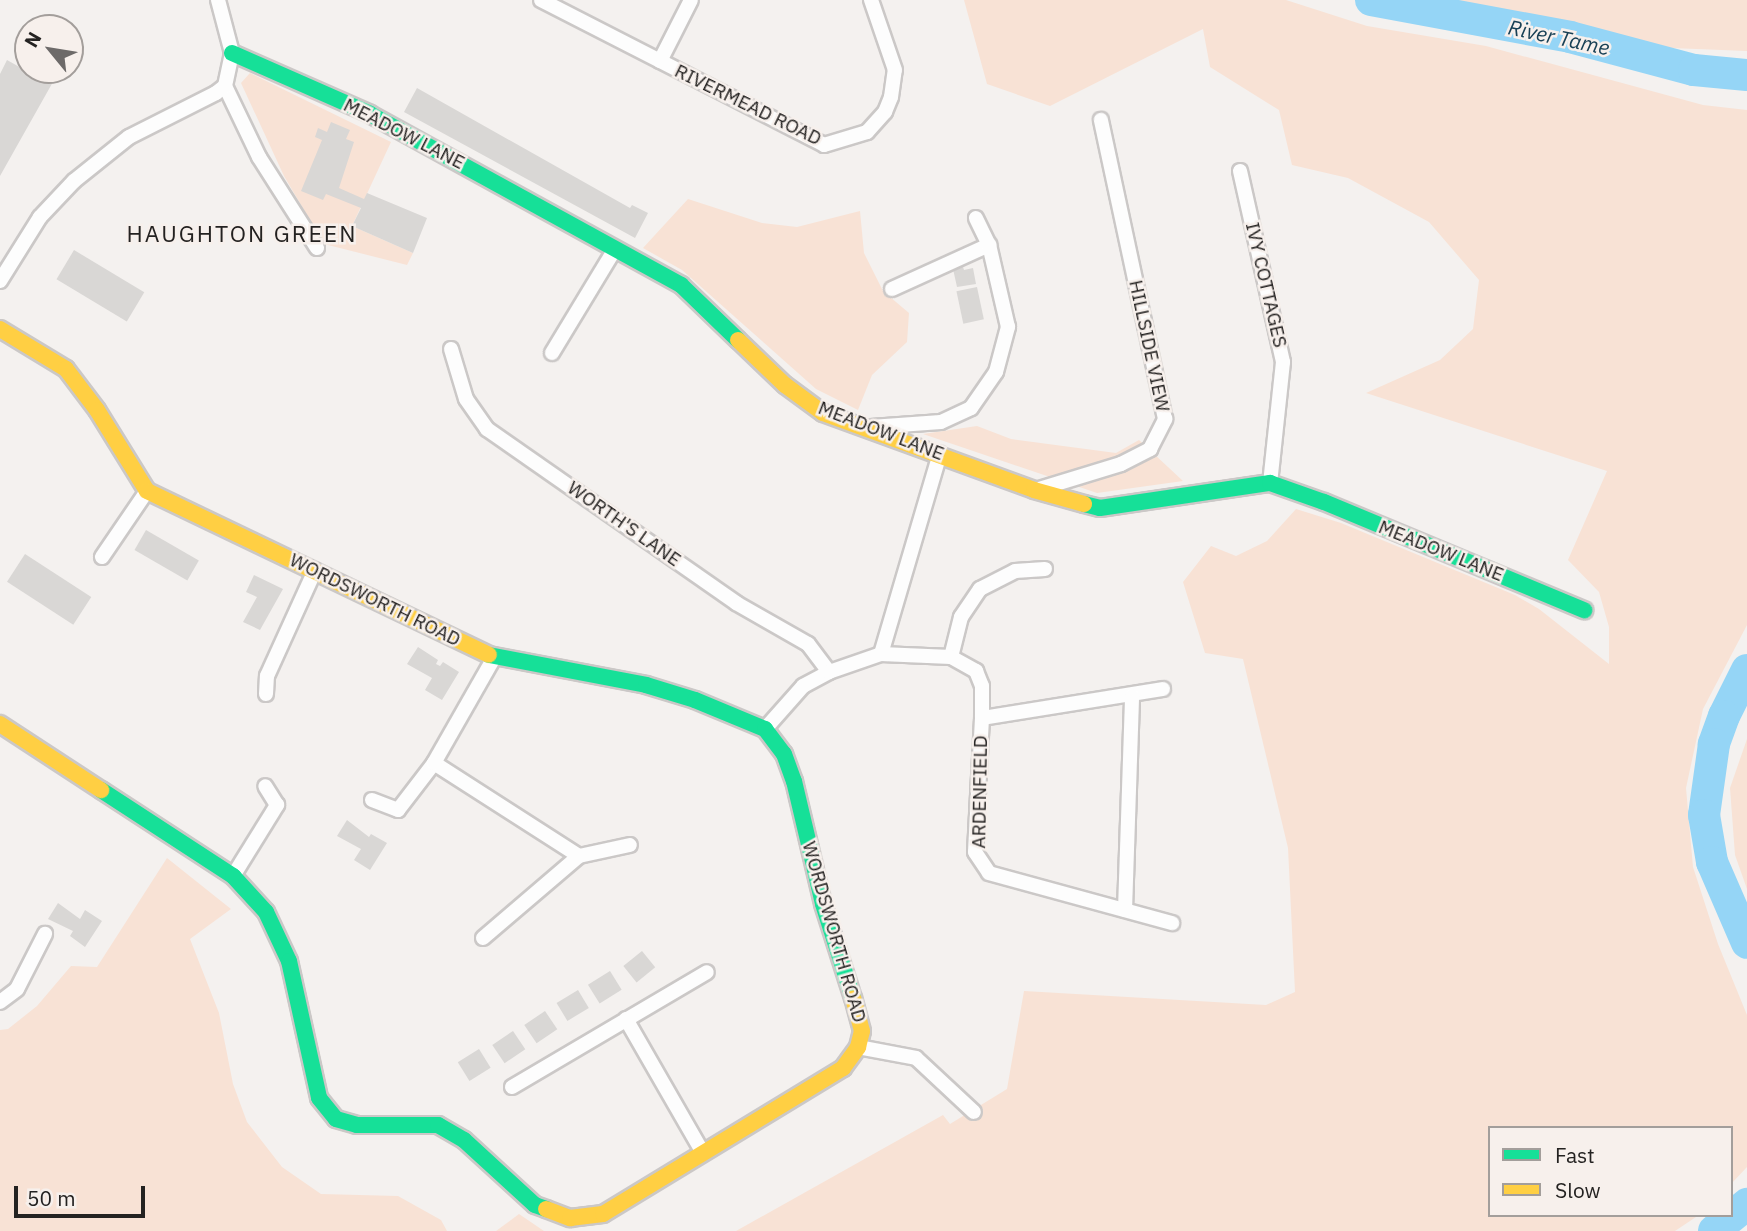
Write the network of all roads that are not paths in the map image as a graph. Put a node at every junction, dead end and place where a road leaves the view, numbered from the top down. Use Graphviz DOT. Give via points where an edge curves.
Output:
graph roads {
  1 [pos="218,0"];
  2 [pos="541,0"];
  3 [pos="691,0"];
  4 [pos="872,0"];
  5 [pos="232,53"];
  6 [pos="660,61"];
  7 [pos="225,86"];
  8 [pos="1101,120"];
  9 [pos="1240,171"];
  10 [pos="976,218"];
  11 [pos="989,245"];
  12 [pos="317,248"];
  13 [pos="615,249"];
  14 [pos="0,281"];
  15 [pos="891,289"];
  16 [pos="0,329"];
  17 [pos="451,349"];
  18 [pos="552,353"];
  19 [pos="867,429"];
  20 [pos="940,454"];
  21 [pos="1270,483"];
  22 [pos="1034,490"];
  23 [pos="147,491"];
  24 [pos="102,557"];
  25 [pos="1045,569"];
  26 [pos="315,570"];
  27 [pos="1584,610"];
  28 [pos="881,654"];
  29 [pos="494,657"];
  30 [pos="951,657"];
  31 [pos="829,672"];
  32 [pos="1163,689"];
  33 [pos="266,694"];
  34 [pos="1132,696"];
  35 [pos="982,718"];
  36 [pos="0,724"];
  37 [pos="765,729"];
  38 [pos="434,763"];
  39 [pos="265,786"];
  40 [pos="372,800"];
  41 [pos="630,845"];
  42 [pos="579,856"];
  43 [pos="233,876"];
  44 [pos="1125,910"];
  45 [pos="1172,923"];
  46 [pos="45,934"];
  47 [pos="483,937"];
  48 [pos="707,972"];
  49 [pos="0,1002"];
  50 [pos="626,1020"];
  51 [pos="858,1047"];
  52 [pos="512,1087"];
  53 [pos="974,1112"];
  54 [pos="703,1153"];
  1 -- 5 [label="street"];
  2 -- 6 [label="street, RIVERMEAD ROAD"];
  3 -- 6 [label="street"];
  4 -- 6 [label="street, RIVERMEAD ROAD" via="895,70 894,85 885,112 855,137 824,145"];
  5 -- 7 [label="street"];
  5 -- 13 [label="street, MEADOW LANE" via="370,114"];
  7 -- 12 [label="street" via="259,157"];
  7 -- 14 [label="street" via="129,136 74,181 40,217"];
  8 -- 22 [label="street, HILLSIDE VIEW" via="1165,419 1150,449 1121,464"];
  9 -- 21 [label="street, IVY COTTAGES" via="1283,362"];
  10 -- 11 [label="street"];
  11 -- 15 [label="street"];
  11 -- 19 [label="street" via="1008,327 996,372 971,408 941,422"];
  13 -- 18 [label="street"];
  13 -- 19 [label="street, MEADOW LANE" via="681,285 785,385 823,413"];
  16 -- 23 [label="street" via="66,369"];
  17 -- 31 [label="street, WORTH'S LANE" via="466,399 487,429 736,603 808,644"];
  19 -- 20 [label="street, MEADOW LANE"];
  20 -- 22 [label="street, MEADOW LANE"];
  20 -- 28 [label="street"];
  21 -- 22 [label="street, MEADOW LANE" via="1100,508"];
  21 -- 27 [label="street, MEADOW LANE"];
  23 -- 24 [label="street"];
  23 -- 26 [label="street, WORDSWORTH ROAD"];
  25 -- 30 [label="street" via="1014,570 980,589 961,617"];
  26 -- 29 [label="street, WORDSWORTH ROAD"];
  26 -- 33 [label="street" via="267,676"];
  28 -- 30 [label="street"];
  28 -- 31 [label="street"];
  29 -- 37 [label="street, WORDSWORTH ROAD" via="646,685"];
  29 -- 38 [label="street"];
  30 -- 35 [label="street" via="976,671 982,686"];
  31 -- 37 [label="street" via="803,687"];
  32 -- 34 [label="street, ARDENFIELD"];
  34 -- 35 [label="street, ARDENFIELD"];
  34 -- 44 [label="street"];
  35 -- 44 [label="street, ARDENFIELD" via="975,852 989,873"];
  36 -- 43 [label="street, WORDSWORTH ROAD"];
  37 -- 51 [label="street, WORDSWORTH ROAD" via="784,754 794,781 823,904 858,1014 862,1031"];
  38 -- 40 [label="street" via="398,810"];
  38 -- 42 [label="street"];
  39 -- 43 [label="street" via="277,805"];
  41 -- 42 [label="street"];
  42 -- 47 [label="street"];
  43 -- 54 [label="street, WORDSWORTH ROAD" via="266,912 289,961 319,1098 336,1119 357,1125 438,1125 464,1140 534,1205 570,1218 603,1214"];
  44 -- 45 [label="street, ARDENFIELD"];
  46 -- 49 [label="street" via="17,989"];
  48 -- 50 [label="street"];
  50 -- 52 [label="street"];
  50 -- 54 [label="street"];
  51 -- 53 [label="street" via="916,1058"];
  51 -- 54 [label="street, WORDSWORTH ROAD" via="843,1068"];
}
